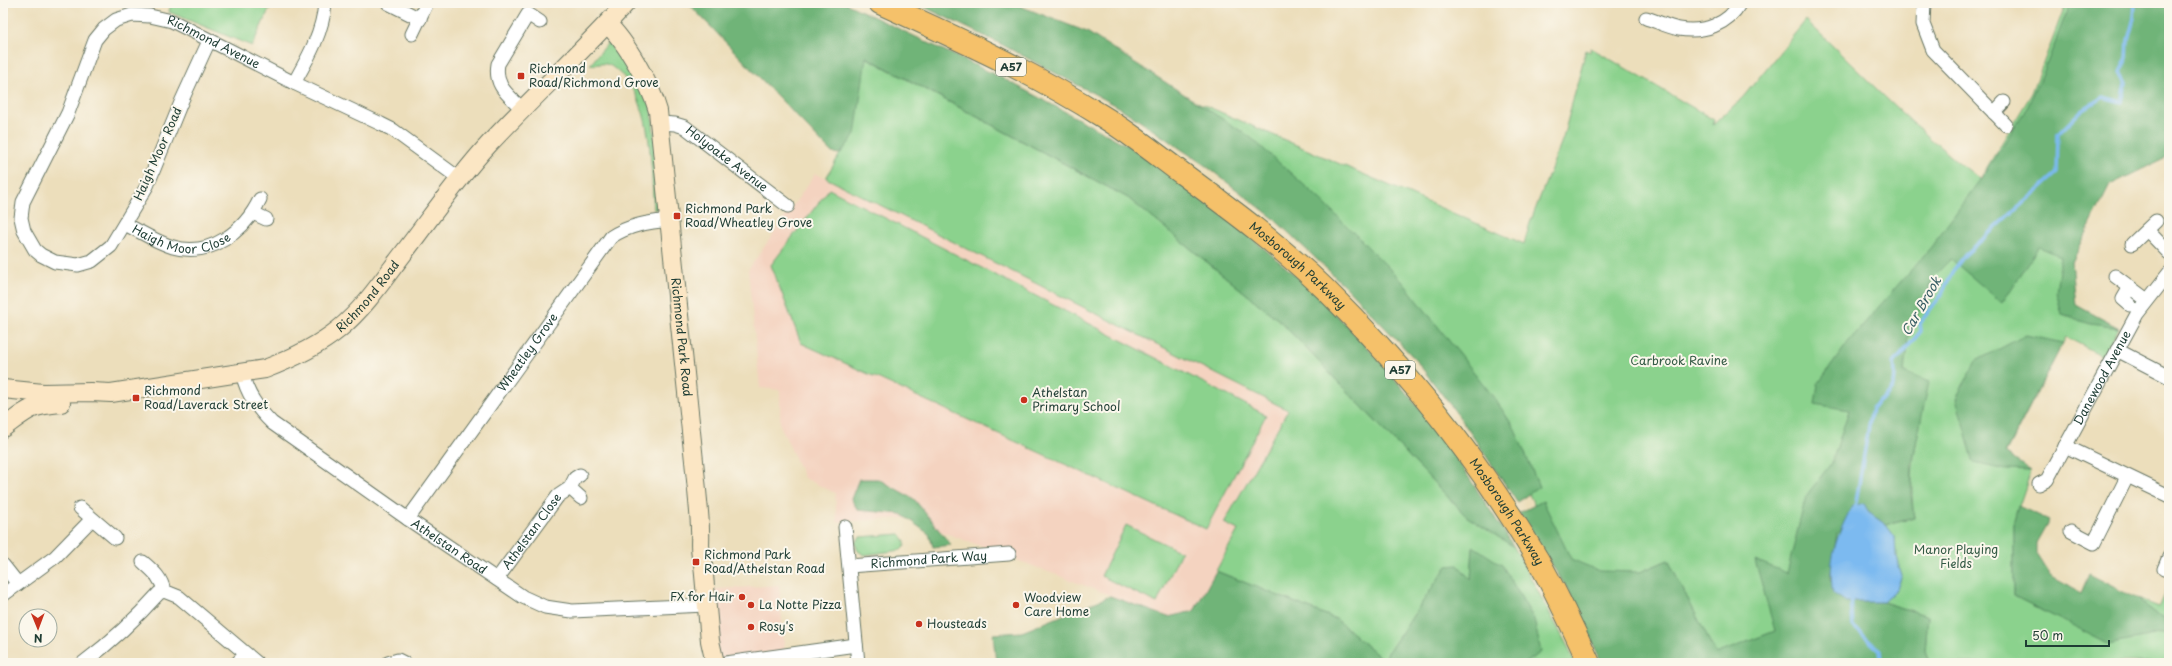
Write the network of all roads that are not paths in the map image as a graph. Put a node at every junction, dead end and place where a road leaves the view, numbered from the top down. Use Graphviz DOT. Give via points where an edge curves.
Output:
graph roads {
  1 [pos="325,3"];
  2 [pos="388,3"];
  3 [pos="427,3"];
  4 [pos="626,3"];
  5 [pos="880,3"];
  6 [pos="1740,3"];
  7 [pos="1924,3"];
  8 [pos="420,18"];
  9 [pos="1646,18"];
  10 [pos="540,22"];
  11 [pos="607,24"];
  12 [pos="412,34"];
  13 [pos="209,41"];
  14 [pos="294,83"];
  15 [pos="2004,102"];
  16 [pos="523,110"];
  17 [pos="1994,113"];
  18 [pos="660,123"];
  19 [pos="2006,125"];
  20 [pos="460,178"];
  21 [pos="260,199"];
  22 [pos="788,206"];
  23 [pos="253,213"];
  24 [pos="266,219"];
  25 [pos="670,220"];
  26 [pos="125,224"];
  27 [pos="2132,244"];
  28 [pos="2169,253"];
  29 [pos="49,260"];
  30 [pos="2169,273"];
  31 [pos="2115,276"];
  32 [pos="2130,287"];
  33 [pos="2147,300"];
  34 [pos="2130,305"];
  35 [pos="2117,350"];
  36 [pos="242,373"];
  37 [pos="2169,377"];
  38 [pos="3,389"];
  39 [pos="111,393"];
  40 [pos="3,396"];
  41 [pos="9,423"];
  42 [pos="2065,446"];
  43 [pos="580,475"];
  44 [pos="2127,477"];
  45 [pos="2039,484"];
  46 [pos="570,488"];
  47 [pos="2169,496"];
  48 [pos="581,498"];
  49 [pos="80,508"];
  50 [pos="92,519"];
  51 [pos="408,520"];
  52 [pos="845,527"];
  53 [pos="2070,531"];
  54 [pos="115,538"];
  55 [pos="1009,554"];
  56 [pos="143,562"];
  57 [pos="3,565"];
  58 [pos="849,566"];
  59 [pos="497,579"];
  60 [pos="18,584"];
  61 [pos="164,591"];
  62 [pos="3,595"];
  63 [pos="706,606"];
  64 [pos="856,645"];
  65 [pos="242,659"];
  66 [pos="83,663"];
  67 [pos="257,663"];
  68 [pos="388,663"];
  69 [pos="404,663"];
  70 [pos="715,663"];
  71 [pos="726,663"];
  72 [pos="858,663"];
  73 [pos="1589,663"];
  1 -- 14 [label="street" via="320,32"];
  2 -- 8 [label="street"];
  3 -- 8 [label="street"];
  4 -- 11 [label="main road, Richmond Road"];
  5 -- 73 [label="highway, Mosborough Parkway / A57" via="1041,82 1102,116 1242,217 1325,289 1388,356 1442,420 1500,499 1539,562"];
  6 -- 9 [label="street" via="1728,19 1702,29 1677,29"];
  7 -- 17 [label="street" via="1923,24 1933,50"];
  8 -- 12 [label="street"];
  10 -- 16 [label="street" via="528,14 498,69 498,81"];
  11 -- 16 [label="main road, Richmond Road"];
  11 -- 18 [label="main road, Richmond Park Road" via="617,34 647,83 655,99"];
  13 -- 14 [label="street, Richmond Avenue"];
  13 -- 26 [label="street, Haigh Moor Road" via="147,186"];
  13 -- 29 [label="street, Richmond Avenue" via="172,21 132,15 116,20 95,40 68,114 23,202 21,218 26,238 35,250"];
  14 -- 20 [label="street, Richmond Avenue" via="393,130"];
  15 -- 17 [label="street"];
  16 -- 20 [label="main road, Richmond Road"];
  17 -- 19 [label="street"];
  18 -- 22 [label="street, Holyoake Avenue" via="685,127"];
  18 -- 25 [label="main road, Richmond Park Road"];
  20 -- 36 [label="main road, Richmond Road" via="383,281 340,329 285,362"];
  21 -- 23 [label="street, Haigh Moor Close"];
  23 -- 24 [label="street"];
  23 -- 26 [label="street, Haigh Moor Close" via="222,241 195,249 168,245"];
  25 -- 51 [label="street, Wheatley Grove" via="637,225 611,237"];
  25 -- 63 [label="main road, Richmond Park Road"];
  26 -- 29 [label="street, Haigh Moor Road" via="111,246 92,260 70,265"];
  27 -- 28 [label="street" via="2151,226"];
  30 -- 33 [label="street, Danewood Avenue"];
  31 -- 32 [label="street"];
  32 -- 33 [label="street"];
  32 -- 34 [label="street" via="2123,299"];
  33 -- 35 [label="street, Danewood Avenue"];
  35 -- 37 [label="street"];
  35 -- 42 [label="street, Danewood Avenue"];
  36 -- 39 [label="main road, Richmond Road"];
  36 -- 51 [label="street, Athelstan Road" via="250,396 272,423"];
  38 -- 39 [label="main road, Richmond Road" via="43,393"];
  39 -- 41 [label="main road" via="92,399 36,405"];
  40 -- 41 [label="main road" via="14,404"];
  42 -- 44 [label="street"];
  42 -- 45 [label="street, Danewood Avenue" via="2047,480"];
  43 -- 46 [label="street, Athelstan Close" via="575,478"];
  44 -- 47 [label="street"];
  44 -- 53 [label="street" via="2094,543"];
  46 -- 48 [label="street"];
  46 -- 59 [label="street, Athelstan Close" via="558,496"];
  49 -- 50 [label="street"];
  50 -- 54 [label="street"];
  50 -- 60 [label="street" via="55,556"];
  51 -- 59 [label="street, Athelstan Road"];
  52 -- 58 [label="street"];
  55 -- 58 [label="street, Richmond Park Way"];
  56 -- 61 [label="street" via="158,575"];
  57 -- 60 [label="street"];
  58 -- 64 [label="street"];
  59 -- 63 [label="street, Athelstan Road" via="534,602 559,610"];
  60 -- 62 [label="street"];
  61 -- 65 [label="street" via="179,597"];
  61 -- 66 [label="street" via="159,593 115,639"];
  63 -- 70 [label="main road, Richmond Park Road"];
  64 -- 71 [label="street"];
  64 -- 72 [label="street"];
  65 -- 67 [label="street"];
  68 -- 69 [label="street" via="398,660"];
}
